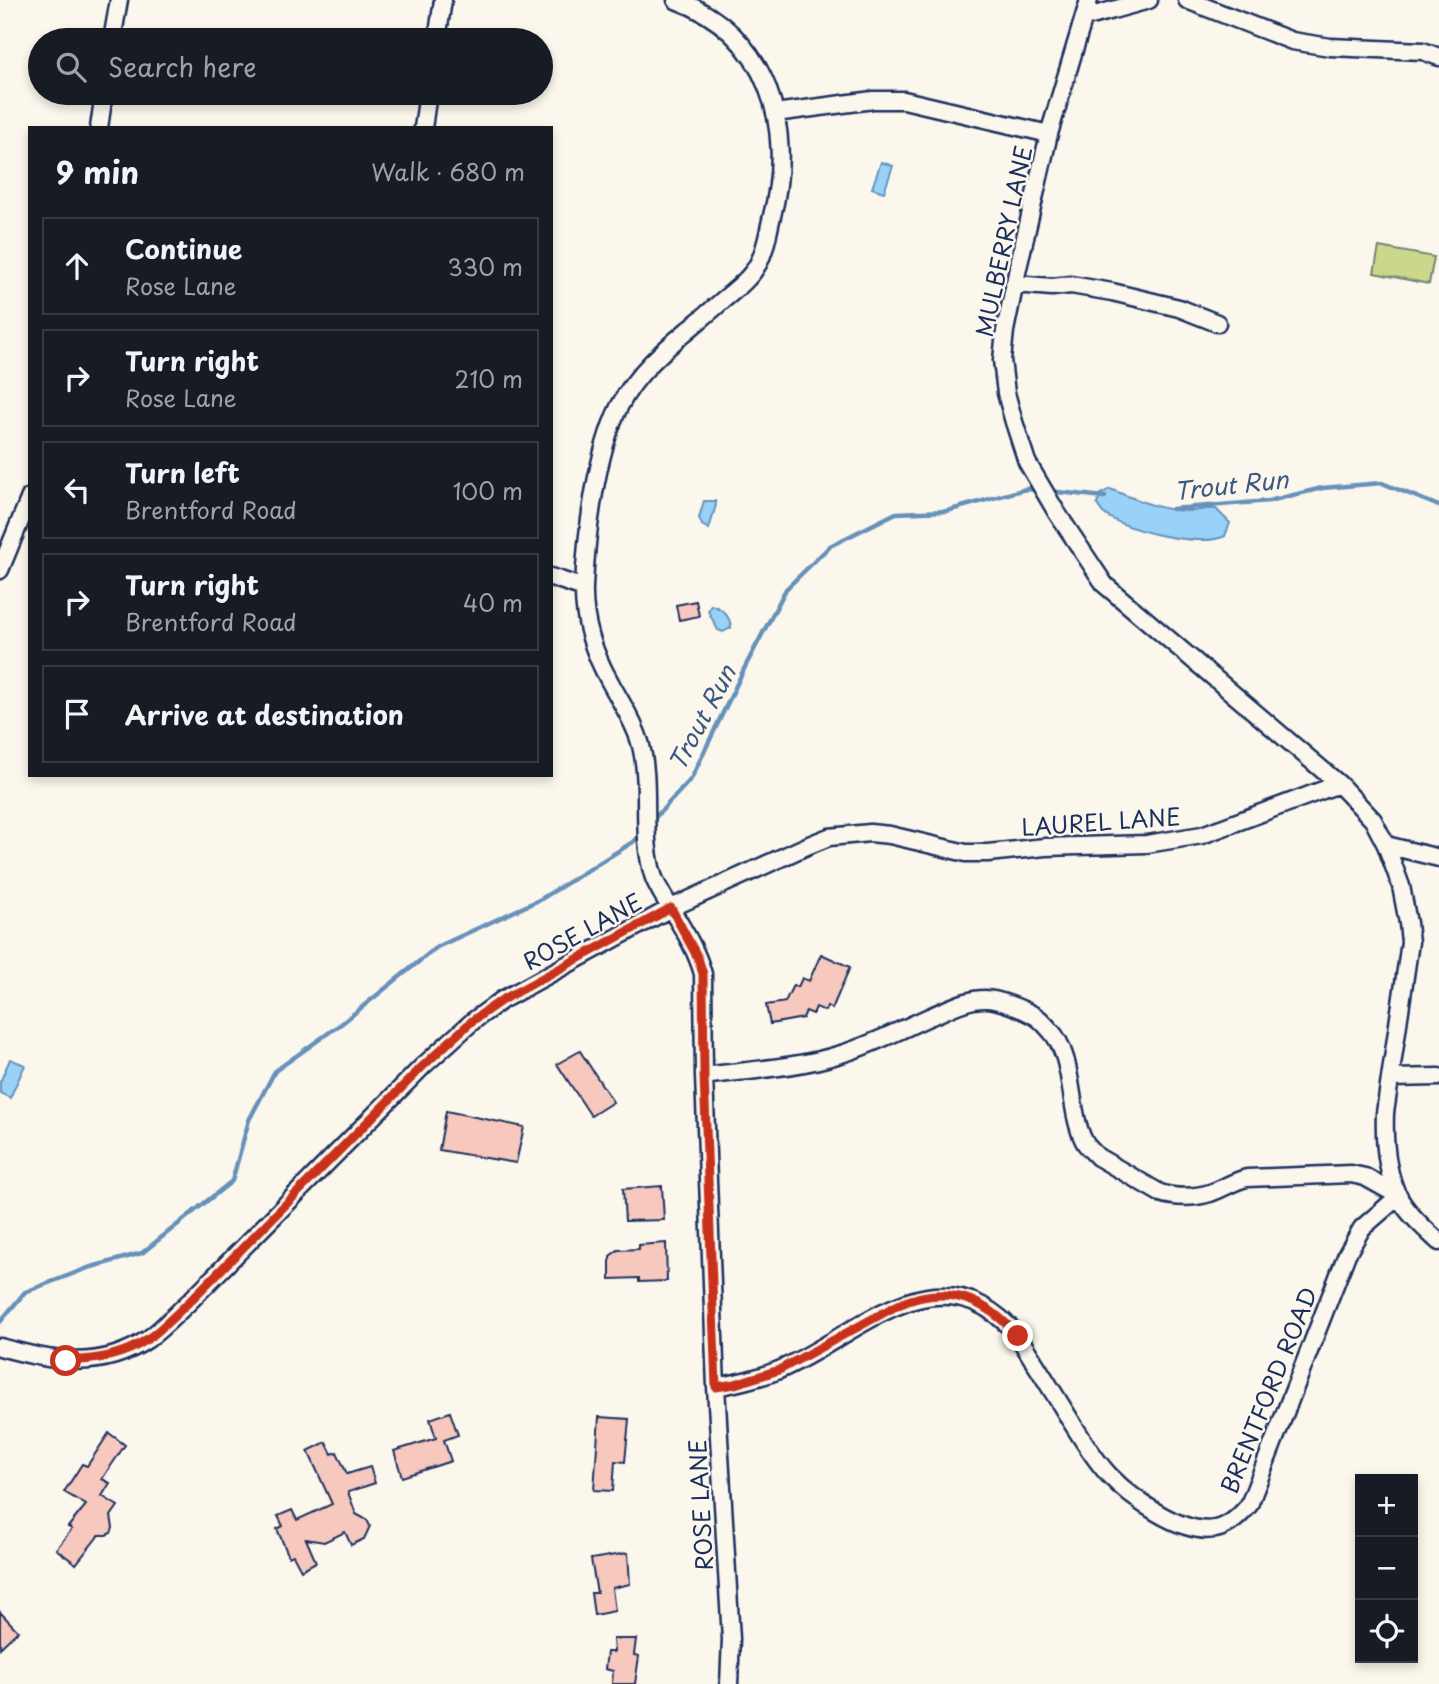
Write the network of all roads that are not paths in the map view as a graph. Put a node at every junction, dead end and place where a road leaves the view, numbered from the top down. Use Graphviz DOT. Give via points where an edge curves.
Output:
graph roads {
  1 [pos="119,0"];
  2 [pos="443,0"];
  3 [pos="676,0"];
  4 [pos="1089,0"];
  5 [pos="1149,0"];
  6 [pos="1187,0"];
  7 [pos="1084,18"];
  8 [pos="114,28"];
  9 [pos="439,28"];
  10 [pos="1439,57"];
  11 [pos="102,105"];
  12 [pos="426,105"];
  13 [pos="775,113"];
  14 [pos="99,126"];
  15 [pos="423,126"];
  16 [pos="1049,134"];
  17 [pos="1014,284"];
  18 [pos="1217,323"];
  19 [pos="28,508"];
  20 [pos="24,532"];
  21 [pos="0,570"];
  22 [pos="553,578"];
  23 [pos="584,588"];
  24 [pos="1339,784"];
  25 [pos="1386,845"];
  26 [pos="1439,858"];
  27 [pos="671,908"];
  28 [pos="704,1076"];
  29 [pos="1439,1077"];
  30 [pos="1390,1078"];
  31 [pos="1399,1196"];
  32 [pos="1439,1242"];
  33 [pos="0,1347"];
  34 [pos="716,1387"];
  35 [pos="729,1684"];
  1 -- 8 [label="street"];
  2 -- 9 [label="street"];
  3 -- 13 [label="street" via="707,14 737,39 762,75"];
  4 -- 7 [label="street, MULBERRY LANE"];
  5 -- 7 [label="street"];
  6 -- 10 [label="street" via="1301,43 1423,51"];
  7 -- 16 [label="street, MULBERRY LANE"];
  11 -- 14 [label="street"];
  12 -- 15 [label="street"];
  13 -- 16 [label="street" via="904,100"];
  13 -- 23 [label="street" via="780,182 758,264 745,281 650,363 619,407 596,490"];
  16 -- 17 [label="street, MULBERRY LANE"];
  17 -- 18 [label="street" via="1071,285 1112,292 1179,308"];
  17 -- 24 [label="street, MULBERRY LANE" via="1002,360 1005,382 1027,462 1049,499 1105,585"];
  19 -- 20 [label="street"];
  20 -- 21 [label="street"];
  22 -- 23 [label="street"];
  23 -- 27 [label="street" via="586,623 595,654 628,711 640,743 649,860"];
  24 -- 25 [label="street" via="1373,820"];
  24 -- 27 [label="street, LAUREL LANE" via="1202,835 1147,844 966,853 890,835 830,837"];
  25 -- 26 [label="street"];
  25 -- 30 [label="street" via="1401,886 1410,942"];
  27 -- 28 [label="street, ROSE LANE" via="703,974"];
  27 -- 33 [label="street, ROSE LANE" via="472,1021 149,1338 122,1353 96,1360 66,1361"];
  28 -- 31 [label="street" via="840,1055 965,1002 995,1000 1034,1015 1056,1038 1085,1143 1098,1157 1160,1194 1209,1193 1247,1178 1351,1174"];
  28 -- 34 [label="street, ROSE LANE"];
  29 -- 30 [label="street"];
  30 -- 31 [label="street" via="1384,1133"];
  31 -- 32 [label="street"];
  31 -- 34 [label="street, BRENTFORD ROAD" via="1362,1228 1347,1254 1249,1505 1233,1521 1214,1530 1172,1520 1107,1474 1018,1336 994,1312 964,1297 933,1295 906,1301 779,1370"];
  34 -- 35 [label="street, ROSE LANE"];
}
